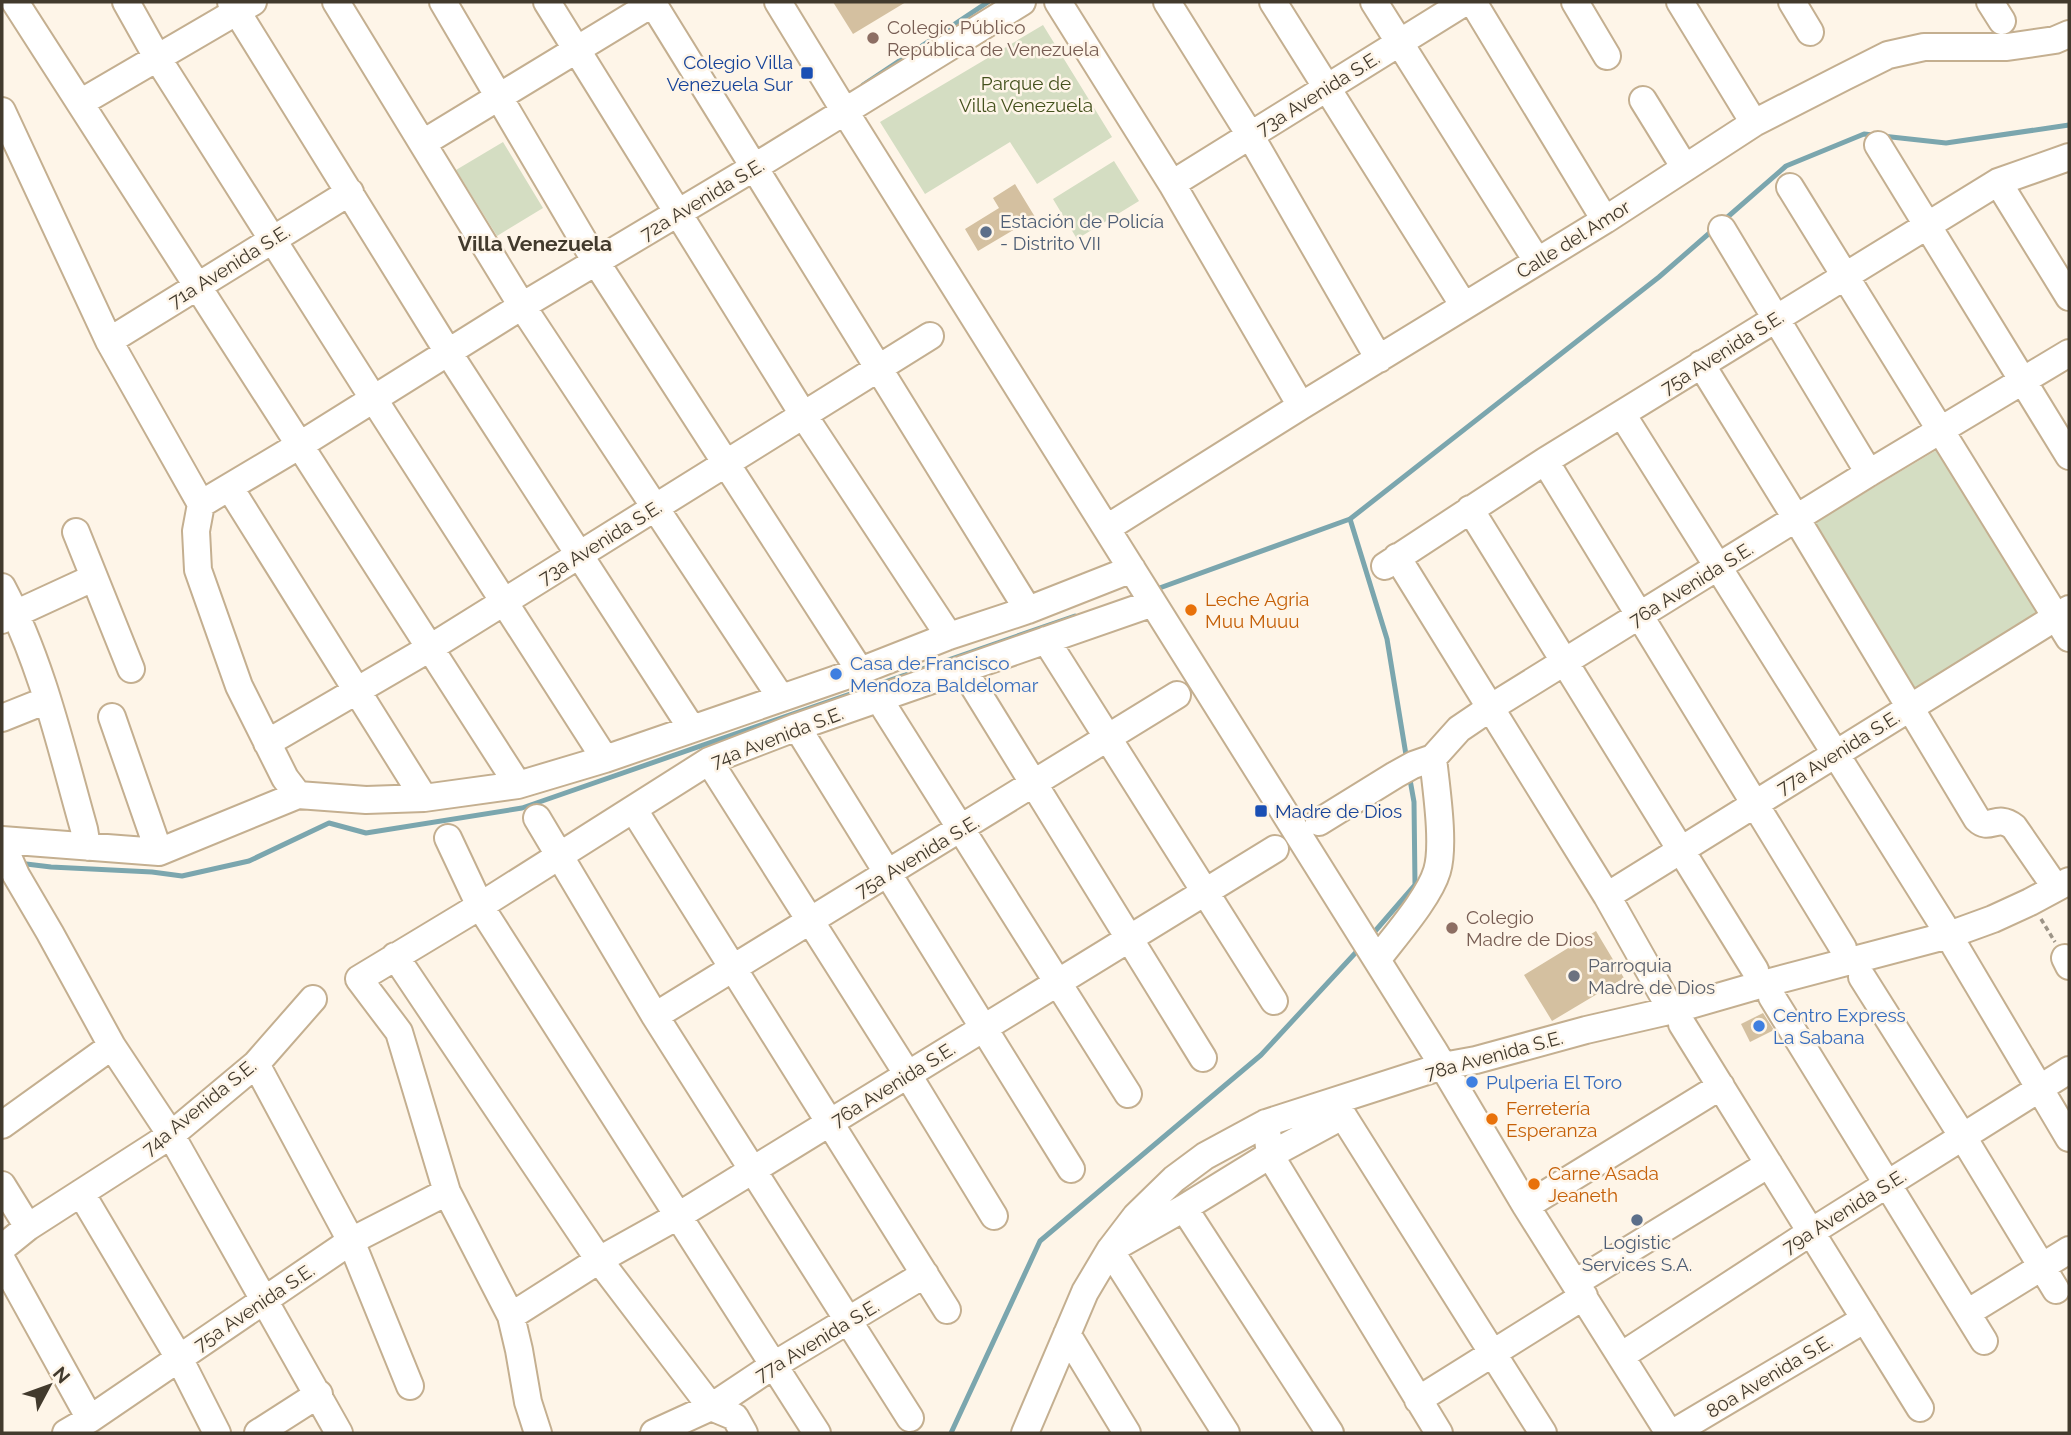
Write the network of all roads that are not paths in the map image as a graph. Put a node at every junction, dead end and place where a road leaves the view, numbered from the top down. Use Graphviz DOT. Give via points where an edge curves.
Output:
graph roads {
  1 [pos="15,2"];
  2 [pos="126,2"];
  3 [pos="336,2"];
  4 [pos="443,2"];
  5 [pos="547,2"];
  6 [pos="653,2"];
  7 [pos="778,2"];
  8 [pos="1022,2"];
  9 [pos="1058,2"];
  10 [pos="1167,2"];
  11 [pos="1273,2"];
  12 [pos="1374,2"];
  13 [pos="1465,2"];
  14 [pos="1473,2"];
  15 [pos="1575,2"];
  16 [pos="1680,2"];
  17 [pos="1791,2"];
  18 [pos="240,5"];
  19 [pos="1810,32"];
  20 [pos="2069,34"];
  21 [pos="1399,43"];
  22 [pos="578,50"];
  23 [pos="1607,56"];
  24 [pos="159,59"];
  25 [pos="1327,88"];
  26 [pos="498,96"];
  27 [pos="1643,100"];
  28 [pos="80,103"];
  29 [pos="844,110"];
  30 [pos="2,111"];
  31 [pos="1754,123"];
  32 [pos="1250,135"];
  33 [pos="423,143"];
  34 [pos="1878,145"];
  35 [pos="2069,157"];
  36 [pos="753,168"];
  37 [pos="1685,168"];
  38 [pos="1998,182"];
  39 [pos="1171,184"];
  40 [pos="1790,187"];
  41 [pos="350,192"];
  42 [pos="678,214"];
  43 [pos="1605,220"];
  44 [pos="1927,226"];
  45 [pos="1722,229"];
  46 [pos="273,239"];
  47 [pos="1537,261"];
  48 [pos="596,262"];
  49 [pos="1846,276"];
  50 [pos="198,286"];
  51 [pos="2069,297"];
  52 [pos="522,306"];
  53 [pos="1464,306"];
  54 [pos="1776,318"];
  55 [pos="930,336"];
  56 [pos="109,341"];
  57 [pos="448,352"];
  58 [pos="2069,353"];
  59 [pos="1379,359"];
  60 [pos="1701,365"];
  61 [pos="878,369"];
  62 [pos="2023,381"];
  63 [pos="373,398"];
  64 [pos="1301,406"];
  65 [pos="1622,414"];
  66 [pos="804,416"];
  67 [pos="1942,430"];
  68 [pos="300,445"];
  69 [pos="2069,456"];
  70 [pos="1545,461"];
  71 [pos="727,463"];
  72 [pos="1869,473"];
  73 [pos="230,488"];
  74 [pos="201,504"];
  75 [pos="655,508"];
  76 [pos="1470,509"];
  77 [pos="1796,518"];
  78 [pos="1107,528"];
  79 [pos="76,533"];
  80 [pos="578,556"];
  81 [pos="1718,567"];
  82 [pos="1132,569"];
  83 [pos="93,578"];
  84 [pos="2,587"];
  85 [pos="504,602"];
  86 [pos="1153,603"];
  87 [pos="1028,610"];
  88 [pos="9,616"];
  89 [pos="1639,616"];
  90 [pos="2065,621"];
  91 [pos="949,636"];
  92 [pos="1046,640"];
  93 [pos="430,648"];
  94 [pos="1564,662"];
  95 [pos="131,669"];
  96 [pos="963,669"];
  97 [pos="860,671"];
  98 [pos="357,692"];
  99 [pos="1177,695"];
  100 [pos="781,698"];
  101 [pos="879,699"];
  102 [pos="47,700"];
  103 [pos="1490,708"];
  104 [pos="1909,708"];
  105 [pos="112,717"];
  106 [pos="2,718"];
  107 [pos="797,727"];
  108 [pos="692,729"];
  109 [pos="1109,739"];
  110 [pos="267,743"];
  111 [pos="1835,754"];
  112 [pos="605,759"];
  113 [pos="709,761"];
  114 [pos="1414,766"];
  115 [pos="518,785"];
  116 [pos="1033,785"];
  117 [pos="298,795"];
  118 [pos="424,798"];
  119 [pos="1755,804"];
  120 [pos="634,810"];
  121 [pos="537,818"];
  122 [pos="1319,822"];
  123 [pos="961,829"];
  124 [pos="448,838"];
  125 [pos="88,847"];
  126 [pos="1275,849"];
  127 [pos="1681,850"];
  128 [pos="159,852"];
  129 [pos="7,854"];
  130 [pos="560,855"];
  131 [pos="887,872"];
  132 [pos="2063,884"];
  133 [pos="1205,892"];
  134 [pos="1607,896"];
  135 [pos="480,906"];
  136 [pos="810,922"];
  137 [pos="1129,939"];
  138 [pos="1368,947"];
  139 [pos="1843,948"];
  140 [pos="395,956"];
  141 [pos="734,968"];
  142 [pos="1755,970"];
  143 [pos="1862,977"];
  144 [pos="1058,982"];
  145 [pos="1664,997"];
  146 [pos="1772,997"];
  147 [pos="313,999"];
  148 [pos="1275,1001"];
  149 [pos="655,1016"];
  150 [pos="1682,1024"];
  151 [pos="984,1028"];
  152 [pos="112,1045"];
  153 [pos="1203,1058"];
  154 [pos="256,1064"];
  155 [pos="1443,1066"];
  156 [pos="2069,1070"];
  157 [pos="908,1075"];
  158 [pos="1721,1086"];
  159 [pos="2039,1089"];
  160 [pos="1128,1094"];
  161 [pos="1338,1109"];
  162 [pos="830,1123"];
  163 [pos="1266,1123"];
  164 [pos="2,1125"];
  165 [pos="171,1135"];
  166 [pos="1963,1137"];
  167 [pos="2069,1138"];
  168 [pos="1270,1155"];
  169 [pos="1769,1164"];
  170 [pos="1071,1169"];
  171 [pos="753,1170"];
  172 [pos="1888,1184"];
  173 [pos="2,1185"];
  174 [pos="447,1192"];
  175 [pos="81,1193"];
  176 [pos="1526,1206"];
  177 [pos="1184,1208"];
  178 [pos="678,1216"];
  179 [pos="994,1216"];
  180 [pos="28,1227"];
  181 [pos="1811,1232"];
  182 [pos="351,1241"];
  183 [pos="2,1248"];
  184 [pos="1110,1250"];
  185 [pos="2069,1250"];
  186 [pos="2,1259"];
  187 [pos="599,1260"];
  188 [pos="2042,1267"];
  189 [pos="925,1274"];
  190 [pos="1580,1290"];
  191 [pos="2056,1290"];
  192 [pos="265,1299"];
  193 [pos="947,1310"];
  194 [pos="1967,1313"];
  195 [pos="511,1316"];
  196 [pos="1865,1319"];
  197 [pos="848,1320"];
  198 [pos="1067,1334"];
  199 [pos="1984,1341"];
  200 [pos="1492,1354"];
  201 [pos="1621,1356"];
  202 [pos="179,1358"];
  203 [pos="774,1365"];
  204 [pos="410,1386"];
  205 [pos="319,1394"];
  206 [pos="1418,1400"];
  207 [pos="710,1406"];
  208 [pos="1920,1408"];
  209 [pos="90,1419"];
  210 [pos="910,1419"];
  211 [pos="66,1433"];
  212 [pos="217,1433"];
  213 [pos="258,1433"];
  214 [pos="339,1433"];
  215 [pos="538,1433"];
  216 [pos="654,1433"];
  217 [pos="744,1433"];
  218 [pos="817,1433"];
  219 [pos="1025,1433"];
  220 [pos="1127,1433"];
  221 [pos="1226,1433"];
  222 [pos="1330,1433"];
  223 [pos="1439,1433"];
  224 [pos="1543,1433"];
  225 [pos="1671,1433"];
  1 -- 28 [label="street"];
  2 -- 24 [label="street"];
  3 -- 33 [label="street"];
  4 -- 26 [label="street"];
  5 -- 22 [label="street"];
  6 -- 22 [label="street"];
  6 -- 36 [label="street"];
  7 -- 29 [label="street"];
  8 -- 29 [label="street, 72a Avenida S.E."];
  9 -- 39 [label="street"];
  10 -- 32 [label="street"];
  11 -- 25 [label="street"];
  12 -- 21 [label="street"];
  13 -- 21 [label="street, 73a Avenida S.E."];
  14 -- 43 [label="street"];
  15 -- 23 [label="street"];
  16 -- 31 [label="street"];
  17 -- 19 [label="street"];
  18 -- 24 [label="street"];
  18 -- 41 [label="street"];
  20 -- 31 [label="street, Calle del Amor" via="2007,47 1924,47 1888,55"];
  21 -- 25 [label="street, 73a Avenida S.E."];
  21 -- 47 [label="street"];
  22 -- 26 [label="street"];
  22 -- 42 [label="street"];
  24 -- 28 [label="street"];
  24 -- 46 [label="street"];
  25 -- 32 [label="street, 73a Avenida S.E."];
  25 -- 53 [label="street"];
  26 -- 33 [label="street"];
  26 -- 48 [label="street"];
  27 -- 37 [label="street"];
  28 -- 50 [label="street"];
  29 -- 36 [label="street, 72a Avenida S.E."];
  29 -- 78 [label="street"];
  30 -- 56 [label="street"];
  31 -- 37 [label="street, Calle del Amor"];
  32 -- 39 [label="street, 73a Avenida S.E."];
  32 -- 59 [label="street"];
  33 -- 52 [label="street"];
  34 -- 44 [label="street"];
  35 -- 38 [label="street, 75a Avenida S.E."];
  36 -- 42 [label="street, 72a Avenida S.E."];
  36 -- 61 [label="street"];
  37 -- 43 [label="street, Calle del Amor"];
  38 -- 44 [label="street, 75a Avenida S.E."];
  38 -- 51 [label="street"];
  39 -- 64 [label="street"];
  40 -- 49 [label="street"];
  41 -- 46 [label="street, 71a Avenida S.E."];
  41 -- 57 [label="street"];
  42 -- 48 [label="street, 72a Avenida S.E."];
  42 -- 66 [label="street"];
  43 -- 47 [label="street, Calle del Amor"];
  44 -- 49 [label="street, 75a Avenida S.E."];
  44 -- 62 [label="street"];
  45 -- 54 [label="street"];
  46 -- 50 [label="street, 71a Avenida S.E."];
  46 -- 63 [label="street"];
  47 -- 53 [label="street, Calle del Amor"];
  48 -- 52 [label="street, 72a Avenida S.E."];
  48 -- 71 [label="street"];
  49 -- 54 [label="street, 75a Avenida S.E."];
  49 -- 67 [label="street"];
  50 -- 56 [label="street, 71a Avenida S.E."];
  50 -- 68 [label="street"];
  52 -- 57 [label="street, 72a Avenida S.E."];
  52 -- 75 [label="street"];
  53 -- 59 [label="street, Calle del Amor"];
  54 -- 60 [label="street, 75a Avenida S.E."];
  54 -- 72 [label="street"];
  55 -- 61 [label="street, 73a Avenida S.E."];
  56 -- 74 [label="street"];
  57 -- 63 [label="street, 72a Avenida S.E."];
  57 -- 80 [label="street"];
  58 -- 62 [label="street, 76a Avenida S.E."];
  59 -- 64 [label="street, Calle del Amor"];
  60 -- 65 [label="street, 75a Avenida S.E."];
  60 -- 77 [label="street"];
  61 -- 66 [label="street, 73a Avenida S.E."];
  61 -- 87 [label="street"];
  62 -- 67 [label="street, 76a Avenida S.E."];
  62 -- 69 [label="street"];
  63 -- 68 [label="street, 72a Avenida S.E."];
  63 -- 85 [label="street"];
  64 -- 78 [label="street, Calle del Amor"];
  65 -- 70 [label="street, 75a Avenida S.E."];
  65 -- 81 [label="street"];
  66 -- 71 [label="street, 73a Avenida S.E."];
  66 -- 91 [label="street"];
  67 -- 72 [label="street, 76a Avenida S.E."];
  67 -- 90 [label="street"];
  68 -- 73 [label="street, 72a Avenida S.E."];
  68 -- 93 [label="street"];
  70 -- 76 [label="street, 75a Avenida S.E."];
  70 -- 89 [label="street"];
  71 -- 75 [label="street, 73a Avenida S.E."];
  71 -- 97 [label="street"];
  72 -- 77 [label="street, 76a Avenida S.E."];
  73 -- 74 [label="street, 72a Avenida S.E."];
  73 -- 98 [label="street"];
  74 -- 110 [label="street" via="196,531 198,570 239,686"];
  75 -- 80 [label="street, 73a Avenida S.E."];
  75 -- 100 [label="street"];
  76 -- 94 [label="street"];
  76 -- 103 [label="street, 75a Avenida S.E." via="1391,561"];
  77 -- 81 [label="street, 76a Avenida S.E."];
  77 -- 104 [label="street"];
  78 -- 82 [label="street"];
  79 -- 83 [label="street"];
  80 -- 85 [label="street, 73a Avenida S.E."];
  80 -- 108 [label="street"];
  81 -- 89 [label="street, 76a Avenida S.E."];
  81 -- 111 [label="street"];
  82 -- 86 [label="street"];
  82 -- 87 [label="street, 74a Avenida S.E."];
  83 -- 88 [label="street"];
  83 -- 95 [label="street"];
  84 -- 88 [label="street"];
  85 -- 93 [label="street, 73a Avenida S.E."];
  85 -- 112 [label="street"];
  86 -- 92 [label="street, 74a Avenida S.E."];
  86 -- 138 [label="street"];
  87 -- 91 [label="street, 74a Avenida S.E."];
  88 -- 102 [label="street"];
  89 -- 94 [label="street, 76a Avenida S.E."];
  89 -- 119 [label="street"];
  90 -- 104 [label="street, 77a Avenida S.E."];
  91 -- 97 [label="street, 74a Avenida S.E."];
  92 -- 96 [label="street, 74a Avenida S.E."];
  92 -- 109 [label="street"];
  93 -- 98 [label="street, 73a Avenida S.E."];
  93 -- 115 [label="street"];
  94 -- 103 [label="street, 76a Avenida S.E."];
  94 -- 127 [label="street"];
  96 -- 101 [label="street, 74a Avenida S.E."];
  96 -- 116 [label="street"];
  97 -- 100 [label="street, 74a Avenida S.E."];
  98 -- 110 [label="street, 73a Avenida S.E."];
  98 -- 118 [label="street"];
  99 -- 109 [label="street, 75a Avenida S.E."];
  100 -- 108 [label="street, 74a Avenida S.E."];
  101 -- 107 [label="street, 74a Avenida S.E."];
  101 -- 123 [label="street"];
  102 -- 106 [label="street"];
  102 -- 125 [label="street"];
  103 -- 114 [label="street, 76a Avenida S.E."];
  103 -- 134 [label="street"];
  104 -- 111 [label="street, 77a Avenida S.E."];
  104 -- 132 [label="street" via="1977,819 1982,824 1998,821 2014,827"];
  105 -- 128 [label="street"];
  107 -- 113 [label="street, 74a Avenida S.E."];
  107 -- 131 [label="street"];
  108 -- 112 [label="street, 74a Avenida S.E."];
  109 -- 116 [label="street, 75a Avenida S.E."];
  109 -- 133 [label="street"];
  110 -- 117 [label="street"];
  111 -- 119 [label="street, 77a Avenida S.E."];
  111 -- 159 [label="street"];
  112 -- 115 [label="street, 74a Avenida S.E."];
  113 -- 120 [label="street, 74a Avenida S.E."];
  113 -- 136 [label="street"];
  114 -- 122 [label="street, 76a Avenida S.E."];
  114 -- 138 [label="street" via="1440,847 1438,869 1430,887"];
  115 -- 118 [label="street, 74a Avenida S.E."];
  116 -- 123 [label="street, 75a Avenida S.E."];
  116 -- 137 [label="street"];
  117 -- 118 [label="street, 74a Avenida S.E."];
  117 -- 128 [label="street"];
  119 -- 127 [label="street, 77a Avenida S.E."];
  119 -- 139 [label="street"];
  120 -- 130 [label="street, 74a Avenida S.E."];
  120 -- 141 [label="street"];
  121 -- 130 [label="street"];
  123 -- 131 [label="street, 75a Avenida S.E."];
  123 -- 144 [label="street"];
  124 -- 135 [label="street"];
  125 -- 128 [label="street"];
  125 -- 129 [label="street"];
  126 -- 133 [label="street, 76a Avenida S.E."];
  127 -- 134 [label="street, 77a Avenida S.E."];
  127 -- 142 [label="street"];
  129 -- 152 [label="street"];
  130 -- 135 [label="street, 74a Avenida S.E."];
  130 -- 149 [label="street"];
  131 -- 136 [label="street, 75a Avenida S.E."];
  131 -- 151 [label="street"];
  132 -- 155 [label="street, 78a Avenida S.E." via="1993,919 1936,938 1673,1010"];
  133 -- 137 [label="street, 76a Avenida S.E."];
  133 -- 148 [label="street"];
  134 -- 145 [label="street"];
  135 -- 140 [label="street, 74a Avenida S.E."];
  135 -- 178 [label="street"];
  136 -- 141 [label="street, 75a Avenida S.E."];
  136 -- 157 [label="street"];
  137 -- 144 [label="street, 76a Avenida S.E."];
  137 -- 153 [label="street"];
  138 -- 155 [label="street"];
  140 -- 174 [label="street, 74a Avenida S.E." via="359,979 399,1032"];
  140 -- 187 [label="street"];
  141 -- 149 [label="street, 75a Avenida S.E."];
  141 -- 162 [label="street"];
  143 -- 166 [label="street"];
  144 -- 151 [label="street, 76a Avenida S.E."];
  144 -- 160 [label="street"];
  146 -- 172 [label="street"];
  147 -- 154 [label="street, 74a Avenida S.E."];
  149 -- 171 [label="street"];
  150 -- 158 [label="street"];
  151 -- 157 [label="street, 76a Avenida S.E."];
  151 -- 170 [label="street"];
  152 -- 164 [label="street"];
  152 -- 165 [label="street"];
  154 -- 165 [label="street, 74a Avenida S.E."];
  154 -- 182 [label="street"];
  155 -- 161 [label="street, 78a Avenida S.E."];
  155 -- 176 [label="street"];
  156 -- 159 [label="street, 79a Avenida S.E."];
  157 -- 162 [label="street, 76a Avenida S.E."];
  157 -- 179 [label="street"];
  158 -- 169 [label="street"];
  158 -- 176 [label="street"];
  159 -- 166 [label="street, 79a Avenida S.E."];
  159 -- 167 [label="street"];
  161 -- 163 [label="street, 78a Avenida S.E."];
  161 -- 168 [label="street"];
  161 -- 200 [label="street"];
  162 -- 171 [label="street, 76a Avenida S.E."];
  162 -- 189 [label="street"];
  163 -- 168 [label="street"];
  163 -- 184 [label="street, 78a Avenida S.E." via="1205,1156 1174,1179"];
  165 -- 175 [label="street, 74a Avenida S.E."];
  165 -- 192 [label="street"];
  166 -- 172 [label="street, 79a Avenida S.E."];
  166 -- 188 [label="street"];
  168 -- 177 [label="street"];
  168 -- 206 [label="street"];
  169 -- 181 [label="street"];
  169 -- 190 [label="street"];
  171 -- 178 [label="street, 76a Avenida S.E."];
  171 -- 197 [label="street"];
  172 -- 181 [label="street, 79a Avenida S.E."];
  172 -- 194 [label="street"];
  173 -- 180 [label="street"];
  174 -- 182 [label="street, 75a Avenida S.E."];
  174 -- 195 [label="street"];
  175 -- 180 [label="street, 74a Avenida S.E."];
  175 -- 202 [label="street"];
  176 -- 190 [label="street"];
  177 -- 184 [label="street"];
  177 -- 222 [label="street"];
  178 -- 187 [label="street, 76a Avenida S.E."];
  178 -- 203 [label="street"];
  180 -- 183 [label="street, 74a Avenida S.E."];
  181 -- 196 [label="street"];
  181 -- 201 [label="street, 79a Avenida S.E."];
  182 -- 192 [label="street, 75a Avenida S.E."];
  182 -- 204 [label="street"];
  184 -- 198 [label="street, 78a Avenida S.E."];
  184 -- 221 [label="street"];
  185 -- 188 [label="street"];
  186 -- 209 [label="street"];
  187 -- 195 [label="street, 76a Avenida S.E."];
  187 -- 207 [label="street"];
  188 -- 191 [label="street"];
  188 -- 194 [label="street"];
  189 -- 193 [label="street"];
  189 -- 197 [label="street, 77a Avenida S.E."];
  190 -- 200 [label="street"];
  190 -- 201 [label="street"];
  192 -- 202 [label="street, 75a Avenida S.E."];
  192 -- 205 [label="street"];
  194 -- 199 [label="street"];
  195 -- 215 [label="street"];
  196 -- 208 [label="street"];
  196 -- 225 [label="street, 80a Avenida S.E."];
  197 -- 203 [label="street, 77a Avenida S.E."];
  197 -- 210 [label="street"];
  198 -- 219 [label="street, 78a Avenida S.E."];
  198 -- 220 [label="street"];
  200 -- 206 [label="street"];
  200 -- 224 [label="street"];
  201 -- 225 [label="street"];
  202 -- 209 [label="street, 75a Avenida S.E."];
  202 -- 212 [label="street"];
  203 -- 207 [label="street, 77a Avenida S.E."];
  203 -- 218 [label="street"];
  205 -- 213 [label="street"];
  205 -- 214 [label="street"];
  206 -- 223 [label="street"];
  207 -- 216 [label="street, 77a Avenida S.E."];
  207 -- 217 [label="street" via="735,1417"];
  209 -- 211 [label="street, 75a Avenida S.E."];
}
